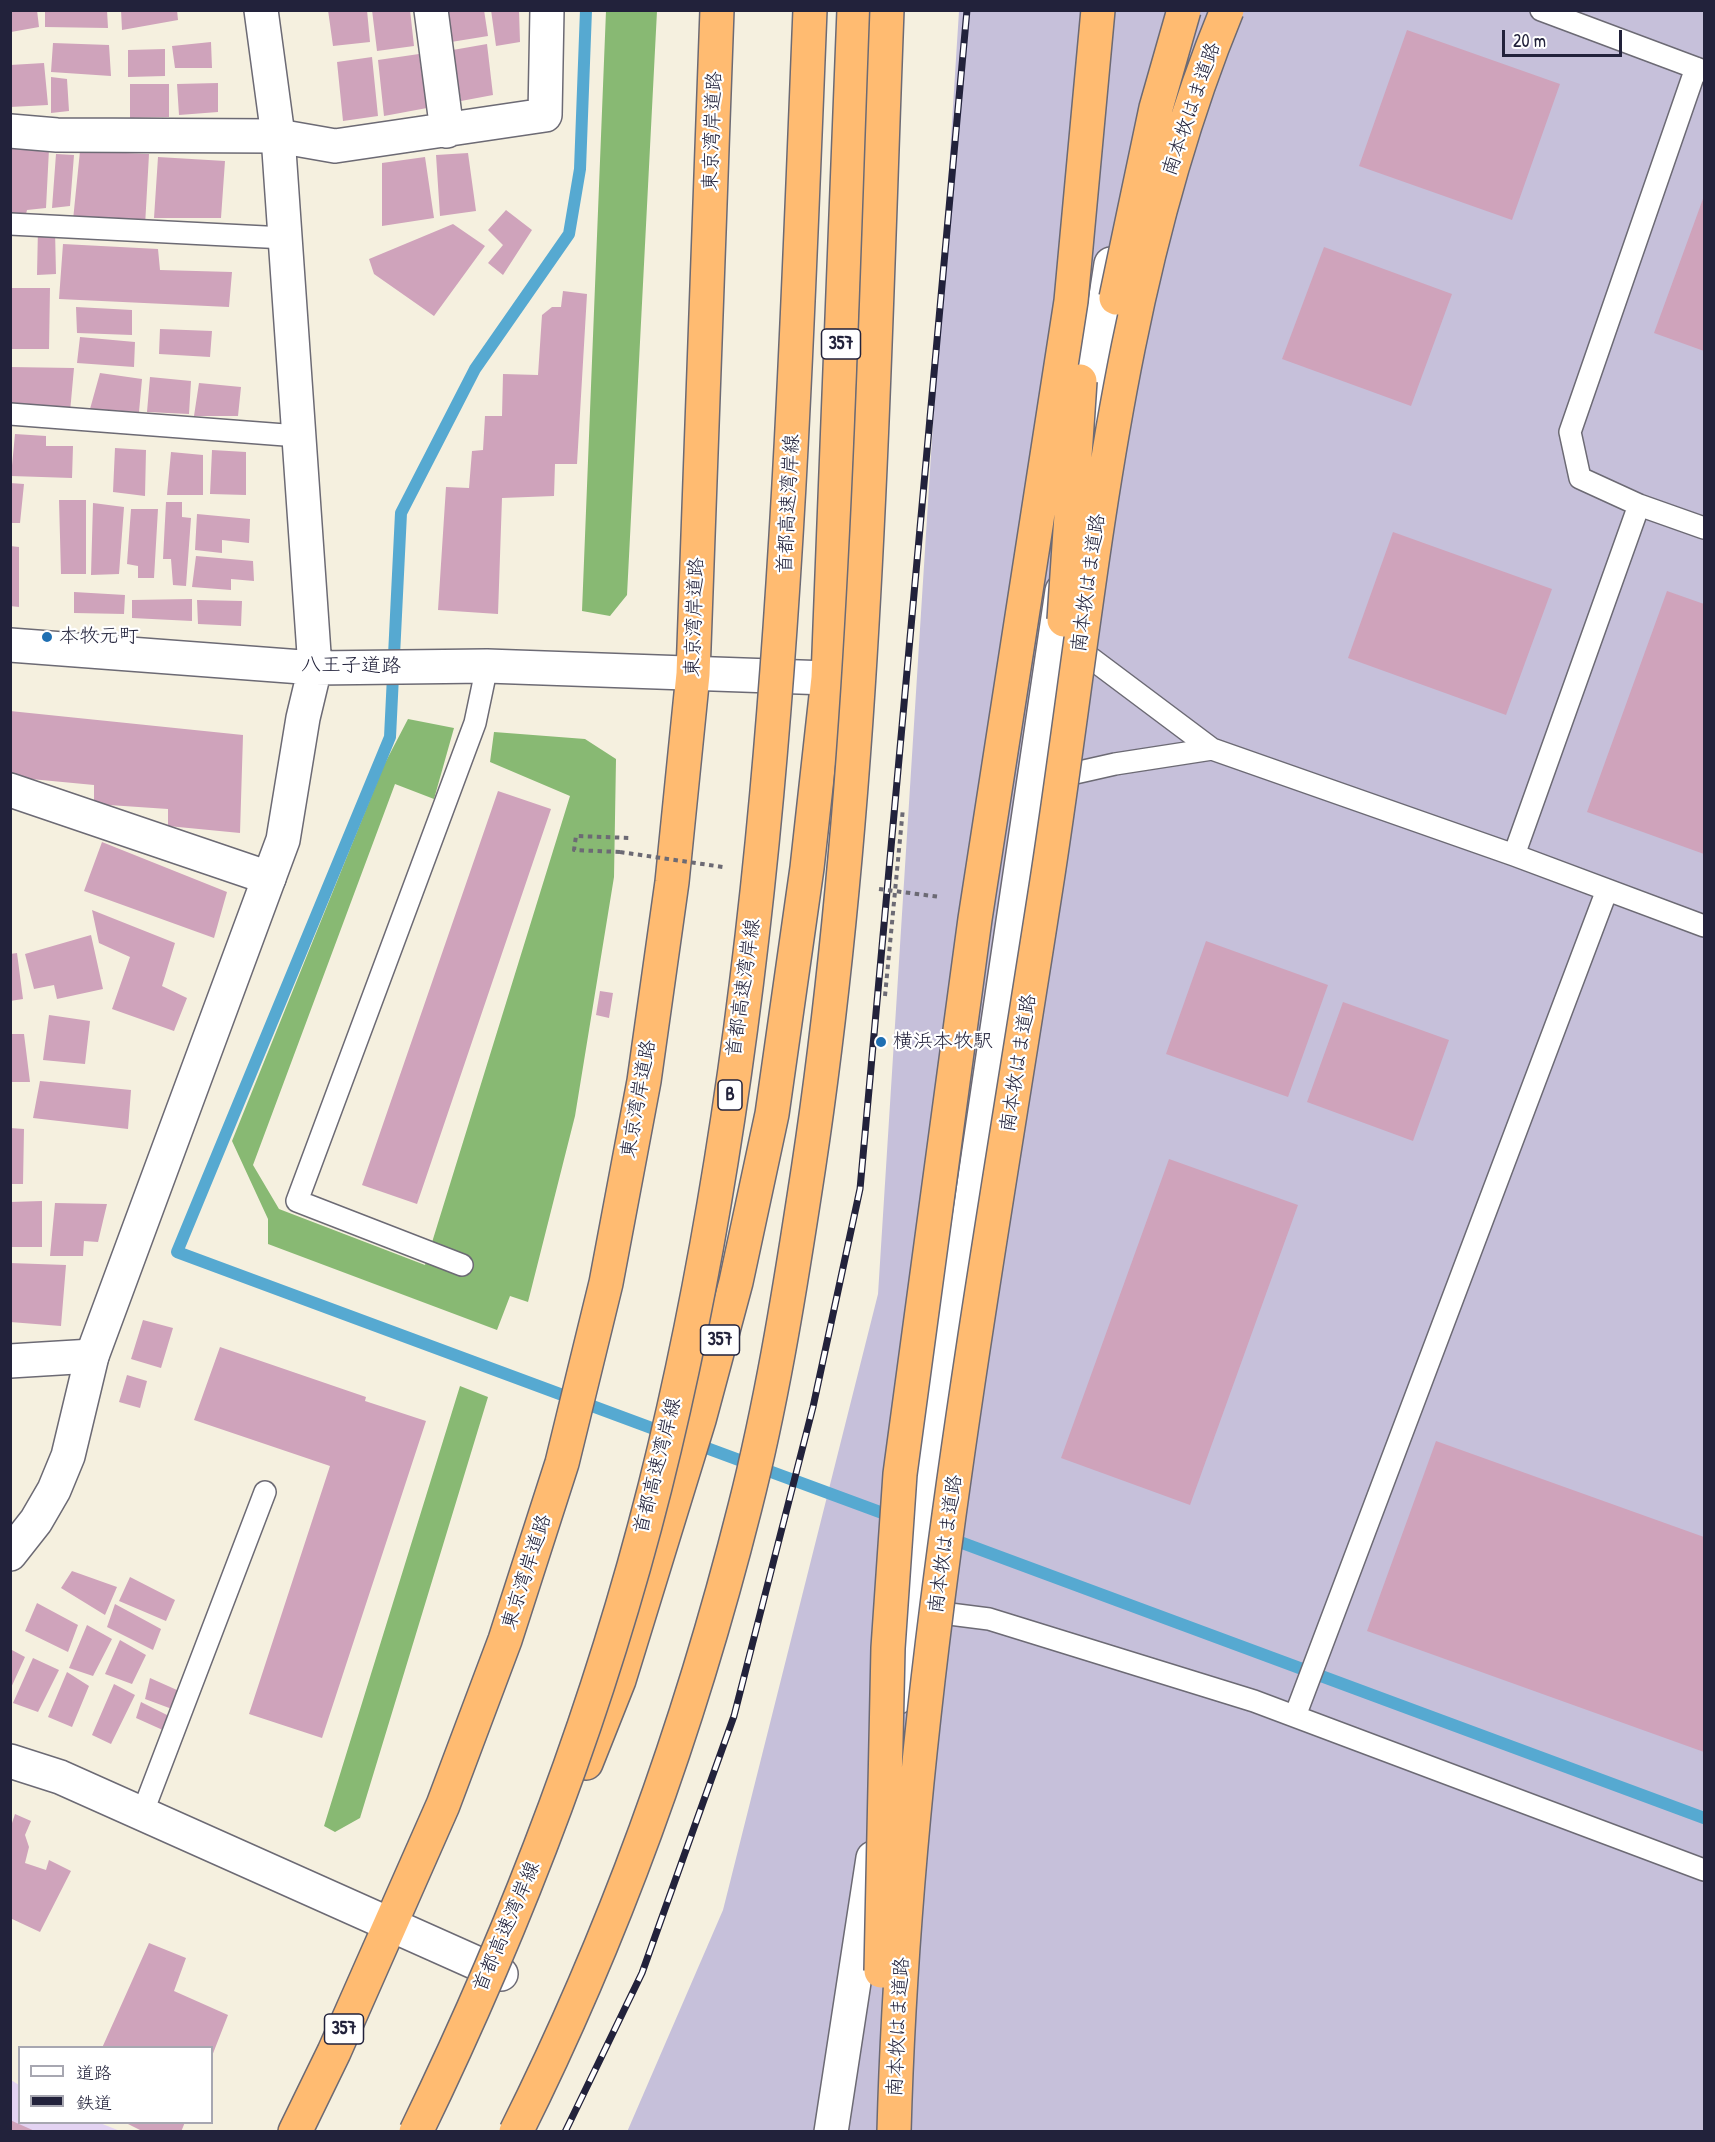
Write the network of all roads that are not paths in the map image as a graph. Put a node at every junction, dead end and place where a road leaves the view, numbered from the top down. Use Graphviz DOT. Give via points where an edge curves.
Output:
graph roads {
  1 [pos="261,10"];
  2 [pos="431,10"];
  3 [pos="547,10"];
  4 [pos="717,10"];
  5 [pos="810,10"];
  6 [pos="854,10"];
  7 [pos="887,10"];
  8 [pos="1097,10"];
  9 [pos="1182,10"];
  10 [pos="1227,10"];
  11 [pos="1541,10"];
  12 [pos="1700,69"];
  13 [pos="10,131"];
  14 [pos="447,131"];
  15 [pos="278,136"];
  16 [pos="10,224"];
  17 [pos="285,238"];
  18 [pos="10,414"];
  19 [pos="298,436"];
  20 [pos="1639,505"];
  21 [pos="1704,528"];
  22 [pos="1057,634"];
  23 [pos="10,645"];
  24 [pos="487,666"];
  25 [pos="315,668"];
  26 [pos="693,674"];
  27 [pos="828,678"];
  28 [pos="1212,749"];
  29 [pos="1035,781"];
  30 [pos="10,790"];
  31 [pos="1514,855"];
  32 [pos="1048,874"];
  33 [pos="269,878"];
  34 [pos="1607,890"];
  35 [pos="1704,926"];
  36 [pos="462,1265"];
  37 [pos="92,1356"];
  38 [pos="10,1361"];
  39 [pos="265,1492"];
  40 [pos="10,1554"];
  41 [pos="911,1609"];
  42 [pos="1295,1716"];
  43 [pos="10,1761"];
  44 [pos="142,1814"];
  45 [pos="1704,1870"];
  46 [pos="389,1925"];
  47 [pos="501,1974"];
  48 [pos="879,2060"];
  49 [pos="295,2132"];
  50 [pos="416,2132"];
  51 [pos="434,2132"];
  52 [pos="516,2132"];
  53 [pos="831,2132"];
  54 [pos="878,2132"];
  55 [pos="894,2132"];
  1 -- 15 [label="street"];
  2 -- 14 [label="street"];
  3 -- 14 [label="street" via="545,115"];
  4 -- 26 [label="highway, 東京湾岸道路 / 357"];
  5 -- 50 [label="highway, 首都高速湾岸線 / B, bridge" via="780,651 758,884 697,1300 655,1488 603,1670 541,1845 457,2047"];
  6 -- 27 [label="highway, 357"];
  7 -- 52 [label="highway, bridge" via="861,656 843,894 819,1106 785,1319 746,1506 691,1696 627,1879 543,2078"];
  8 -- 32 [label="highway, bridge" via="1083,328"];
  8 -- 48 [label="highway, bridge" via="1071,301 975,919 901,1463 888,1648"];
  9 -- 22 [label="street" via="1166,41 1136,128 1118,218"];
  9 -- 48 [label="highway, 南本牧はま道路, bridge" via="1133,205 1093,438 919,1624 900,1785"];
  10 -- 32 [label="highway, 南本牧はま道路, bridge" via="1168,178 1137,298 1109,450"];
  11 -- 12 [label="lane"];
  12 -- 20 [label="lane" via="1570,432 1580,478"];
  13 -- 15 [label="street" via="57,135"];
  14 -- 15 [label="street" via="335,146"];
  15 -- 17 [label="street"];
  16 -- 17 [label="lane"];
  17 -- 19 [label="street"];
  18 -- 19 [label="lane"];
  19 -- 25 [label="street"];
  20 -- 21 [label="lane"];
  20 -- 31 [label="lane"];
  22 -- 28 [label="lane"];
  22 -- 29 [label="street"];
  23 -- 25 [label="street, 八王子道路"];
  24 -- 25 [label="street, 八王子道路"];
  24 -- 26 [label="street, 八王子道路"];
  24 -- 36 [label="lane" via="475,723 297,1201"];
  25 -- 33 [label="street" via="283,840"];
  26 -- 27 [label="street, 八王子道路"];
  26 -- 46 [label="highway, 東京湾岸道路 / 357" via="672,882 644,1081 606,1283 562,1463 505,1640 443,1805"];
  27 -- 47 [label="highway, 357" via="807,868 772,1114 736,1282 699,1420 619,1680"];
  28 -- 29 [label="lane"];
  28 -- 31 [label="lane"];
  29 -- 41 [label="street"];
  30 -- 33 [label="street"];
  31 -- 34 [label="lane"];
  32 -- 55 [label="highway, 南本牧はま道路, bridge" via="935,1625 916,1789"];
  33 -- 37 [label="street"];
  34 -- 35 [label="lane"];
  34 -- 42 [label="lane"];
  37 -- 38 [label="street"];
  37 -- 40 [label="street" via="68,1456 54,1490"];
  39 -- 44 [label="lane"];
  41 -- 42 [label="lane" via="989,1619"];
  41 -- 53 [label="street"];
  42 -- 45 [label="lane"];
  43 -- 44 [label="street" via="60,1777"];
  44 -- 46 [label="street"];
  46 -- 47 [label="street"];
  46 -- 49 [label="highway, 東京湾岸道路 / 357"];
  47 -- 51 [label="highway, 357"];
  48 -- 54 [label="highway, 南本牧はま道路"];
}
